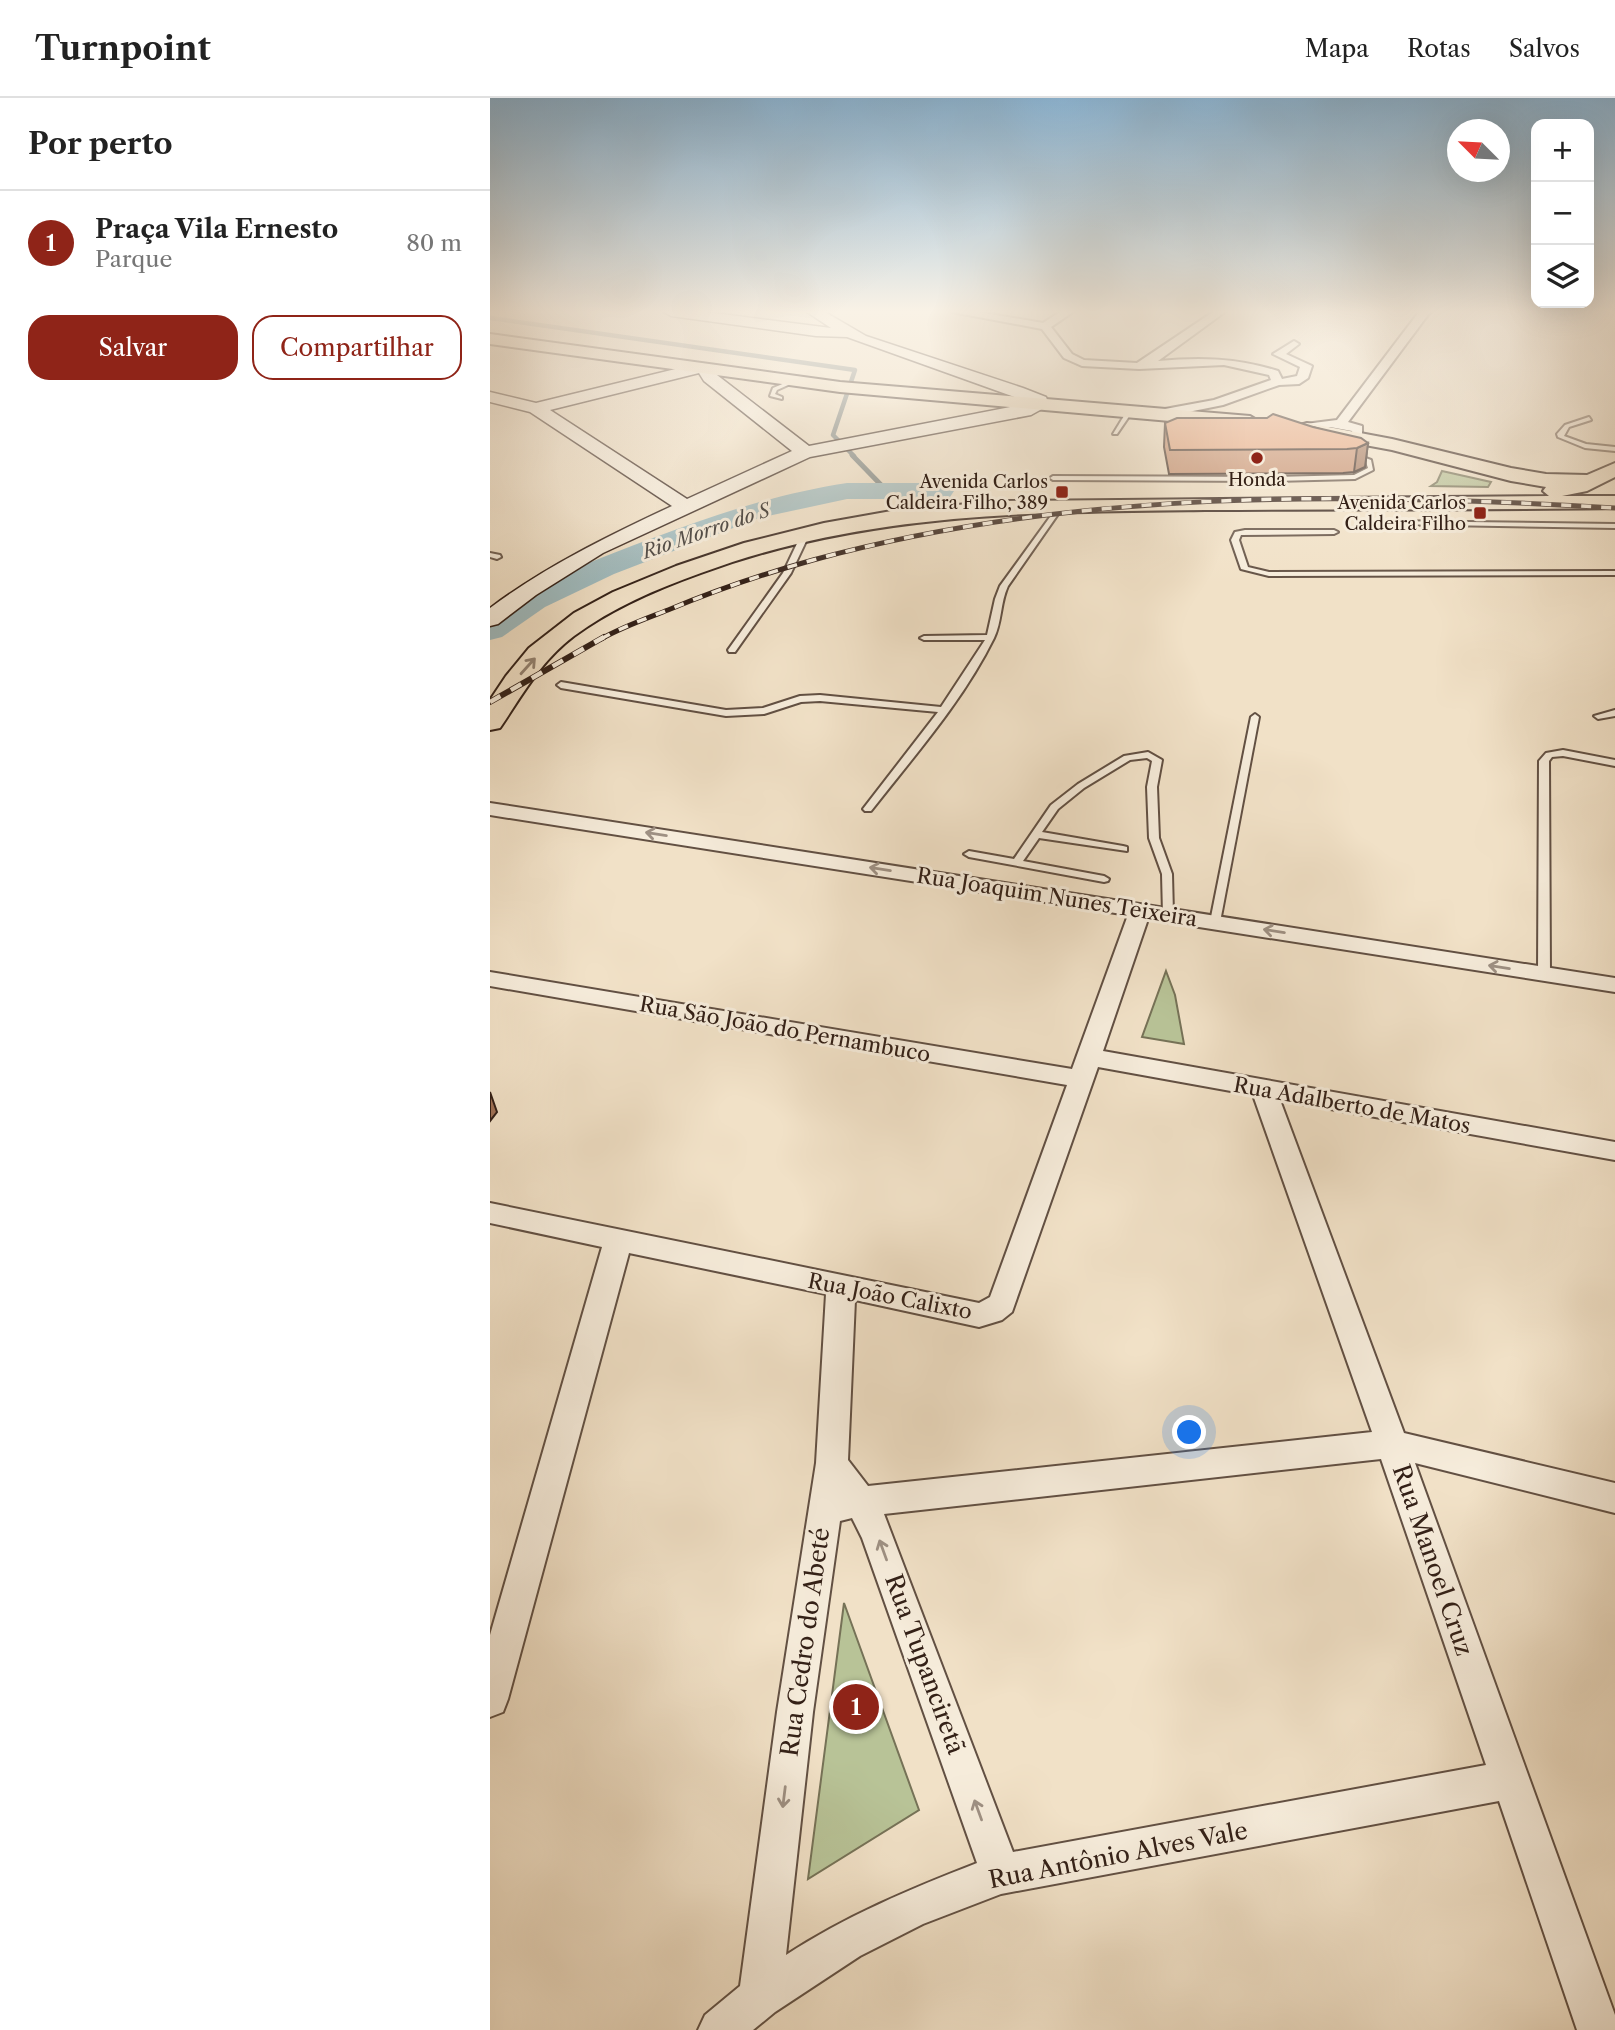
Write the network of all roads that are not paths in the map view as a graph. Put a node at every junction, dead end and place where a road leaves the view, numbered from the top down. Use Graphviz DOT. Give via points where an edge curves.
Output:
graph roads {
  1 [pos="512,402"];
  2 [pos="558,402"];
  3 [pos="741,402"];
  4 [pos="1012,402"];
  5 [pos="1224,402"];
  6 [pos="1231,402"];
  7 [pos="1342,402"];
  8 [pos="1041,405"];
  9 [pos="536,408"];
  10 [pos="1129,412"];
  11 [pos="1157,414"];
  12 [pos="1589,419"];
  13 [pos="1241,422"];
  14 [pos="1316,430"];
  15 [pos="1115,433"];
  16 [pos="1353,445"];
  17 [pos="1615,449"];
  18 [pos="805,452"];
  19 [pos="1426,467"];
  20 [pos="1395,473"];
  21 [pos="1607,473"];
  22 [pos="1053,478"];
  23 [pos="1495,486"];
  24 [pos="1566,490"];
  25 [pos="1330,496"];
  26 [pos="1615,496"];
  27 [pos="1615,502"];
  28 [pos="684,506"];
  29 [pos="1060,507"];
  30 [pos="1389,523"];
  31 [pos="1615,526"];
  32 [pos="1334,532"];
  33 [pos="805,535"];
  34 [pos="1615,573"];
  35 [pos="490,618"];
  36 [pos="990,637"];
  37 [pos="924,638"];
  38 [pos="732,650"];
  39 [pos="499,667"];
  40 [pos="561,685"];
  41 [pos="942,710"];
  42 [pos="1615,713"];
  43 [pos="1598,716"];
  44 [pos="1255,717"];
  45 [pos="490,722"];
  46 [pos="1615,763"];
  47 [pos="868,809"];
  48 [pos="497,811"];
  49 [pos="490,830"];
  50 [pos="1035,834"];
  51 [pos="1124,849"];
  52 [pos="969,854"];
  53 [pos="1017,863"];
  54 [pos="1104,879"];
  55 [pos="1141,909"];
  56 [pos="1168,914"];
  57 [pos="1215,922"];
  58 [pos="1544,974"];
  59 [pos="490,979"];
  60 [pos="1615,985"];
  61 [pos="1085,1068"];
  62 [pos="1264,1091"];
  63 [pos="1615,1151"];
  64 [pos="490,1213"];
  65 [pos="618,1240"];
  66 [pos="841,1286"];
  67 [pos="1392,1444"];
  68 [pos="832,1463"];
  69 [pos="1615,1498"];
  70 [pos="860,1502"];
  71 [pos="824,1508"];
  72 [pos="490,1699"];
  73 [pos="1511,1780"];
  74 [pos="1001,1874"];
  75 [pos="760,1997"];
  76 [pos="720,2030"];
  77 [pos="1599,2030"];
  1 -- 9 [label="street"];
  2 -- 9 [label="street"];
  3 -- 18 [label="street"];
  4 -- 8 [label="main road"];
  5 -- 11 [label="street"];
  6 -- 13 [label="street" via="1225,412"];
  7 -- 14 [label="street"];
  8 -- 10 [label="main road"];
  8 -- 18 [label="street"];
  9 -- 28 [label="street"];
  10 -- 11 [label="main road"];
  10 -- 15 [label="lane"];
  11 -- 13 [label="main road"];
  12 -- 17 [label="lane" via="1567,426 1561,437 1585,446"];
  13 -- 14 [label="main road"];
  14 -- 16 [label="main road"];
  14 -- 20 [label="main road"];
  16 -- 19 [label="main road"];
  16 -- 22 [label="lane" via="1368,461 1371,469 1364,474 1335,478"];
  18 -- 28 [label="street"];
  19 -- 20 [label="main road"];
  19 -- 20 [label="main road"];
  19 -- 21 [label="main road" via="1575,481"];
  19 -- 23 [label="main road"];
  20 -- 23 [label="main road"];
  20 -- 25 [label="main road"];
  21 -- 24 [label="main road"];
  23 -- 24 [label="main road"];
  24 -- 26 [label="main road"];
  25 -- 27 [label="main road"];
  25 -- 29 [label="main road"];
  25 -- 39 [label="main road" via="1128,492 973,499 825,521 749,538 630,578 552,618"];
  28 -- 35 [label="street" via="596,549"];
  29 -- 33 [label="main road" via="898,517"];
  29 -- 36 [label="lane" via="1003,587"];
  30 -- 31 [label="lane"];
  32 -- 34 [label="lane" via="1245,532 1234,540 1245,569 1269,574"];
  33 -- 38 [label="lane" via="787,573"];
  45 -- 33 [label="main road, one-way" via="528,666 583,618 657,581 753,547"];
  36 -- 37 [label="lane"];
  36 -- 41 [label="lane"];
  40 -- 41 [label="lane" via="726,713 764,711 800,699 820,698"];
  41 -- 47 [label="lane"];
  42 -- 43 [label="lane"];
  44 -- 57 [label="lane"];
  46 -- 58 [label="lane" via="1563,753 1549,755 1544,761"];
  48 -- 49 [label="street"];
  55 -- 48 [label="street, Rua Joaquim Nunes Teixeira, one-way"];
  50 -- 51 [label="lane"];
  50 -- 53 [label="lane"];
  50 -- 56 [label="lane" via="1054,807 1127,758 1148,755 1157,760 1152,787 1154,838 1167,874"];
  52 -- 53 [label="lane"];
  53 -- 54 [label="lane"];
  55 -- 56 [label="street, Rua Joaquim Nunes Teixeira"];
  55 -- 61 [label="street, Rua João Calixto"];
  56 -- 57 [label="street, Rua Joaquim Nunes Teixeira"];
  58 -- 57 [label="street, Rua Joaquim Nunes Teixeira, one-way"];
  58 -- 60 [label="street, Rua Joaquim Nunes Teixeira"];
  59 -- 61 [label="street, Rua São João do Pernambuco"];
  61 -- 62 [label="street, Rua Adalberto de Matos"];
  61 -- 66 [label="street, Rua João Calixto" via="1002,1304 979,1315"];
  62 -- 63 [label="street, Rua Adalberto de Matos"];
  62 -- 67 [label="street, Rua Manoel Cruz"];
  64 -- 65 [label="street, Rua João Calixto"];
  65 -- 66 [label="street, Rua João Calixto"];
  65 -- 72 [label="street"];
  66 -- 68 [label="street, Rua Cedro do Abeté"];
  67 -- 69 [label="street"];
  67 -- 70 [label="street"];
  67 -- 73 [label="street, Rua Manoel Cruz"];
  68 -- 70 [label="street, Rua Tupanciretã"];
  68 -- 71 [label="street, Rua Cedro do Abeté"];
  70 -- 71 [label="street"];
  74 -- 70 [label="street, Rua Tupanciretã, one-way" via="877,1533"];
  71 -- 75 [label="street, Rua Cedro do Abeté, one-way"];
  73 -- 74 [label="street, Rua Antônio Alves Vale"];
  73 -- 77 [label="street, Rua Manoel Cruz"];
  74 -- 75 [label="street, Rua Antônio Alves Vale" via="912,1908 845,1941"];
  75 -- 76 [label="street, Rua Antônio Alves Vale"];
}
